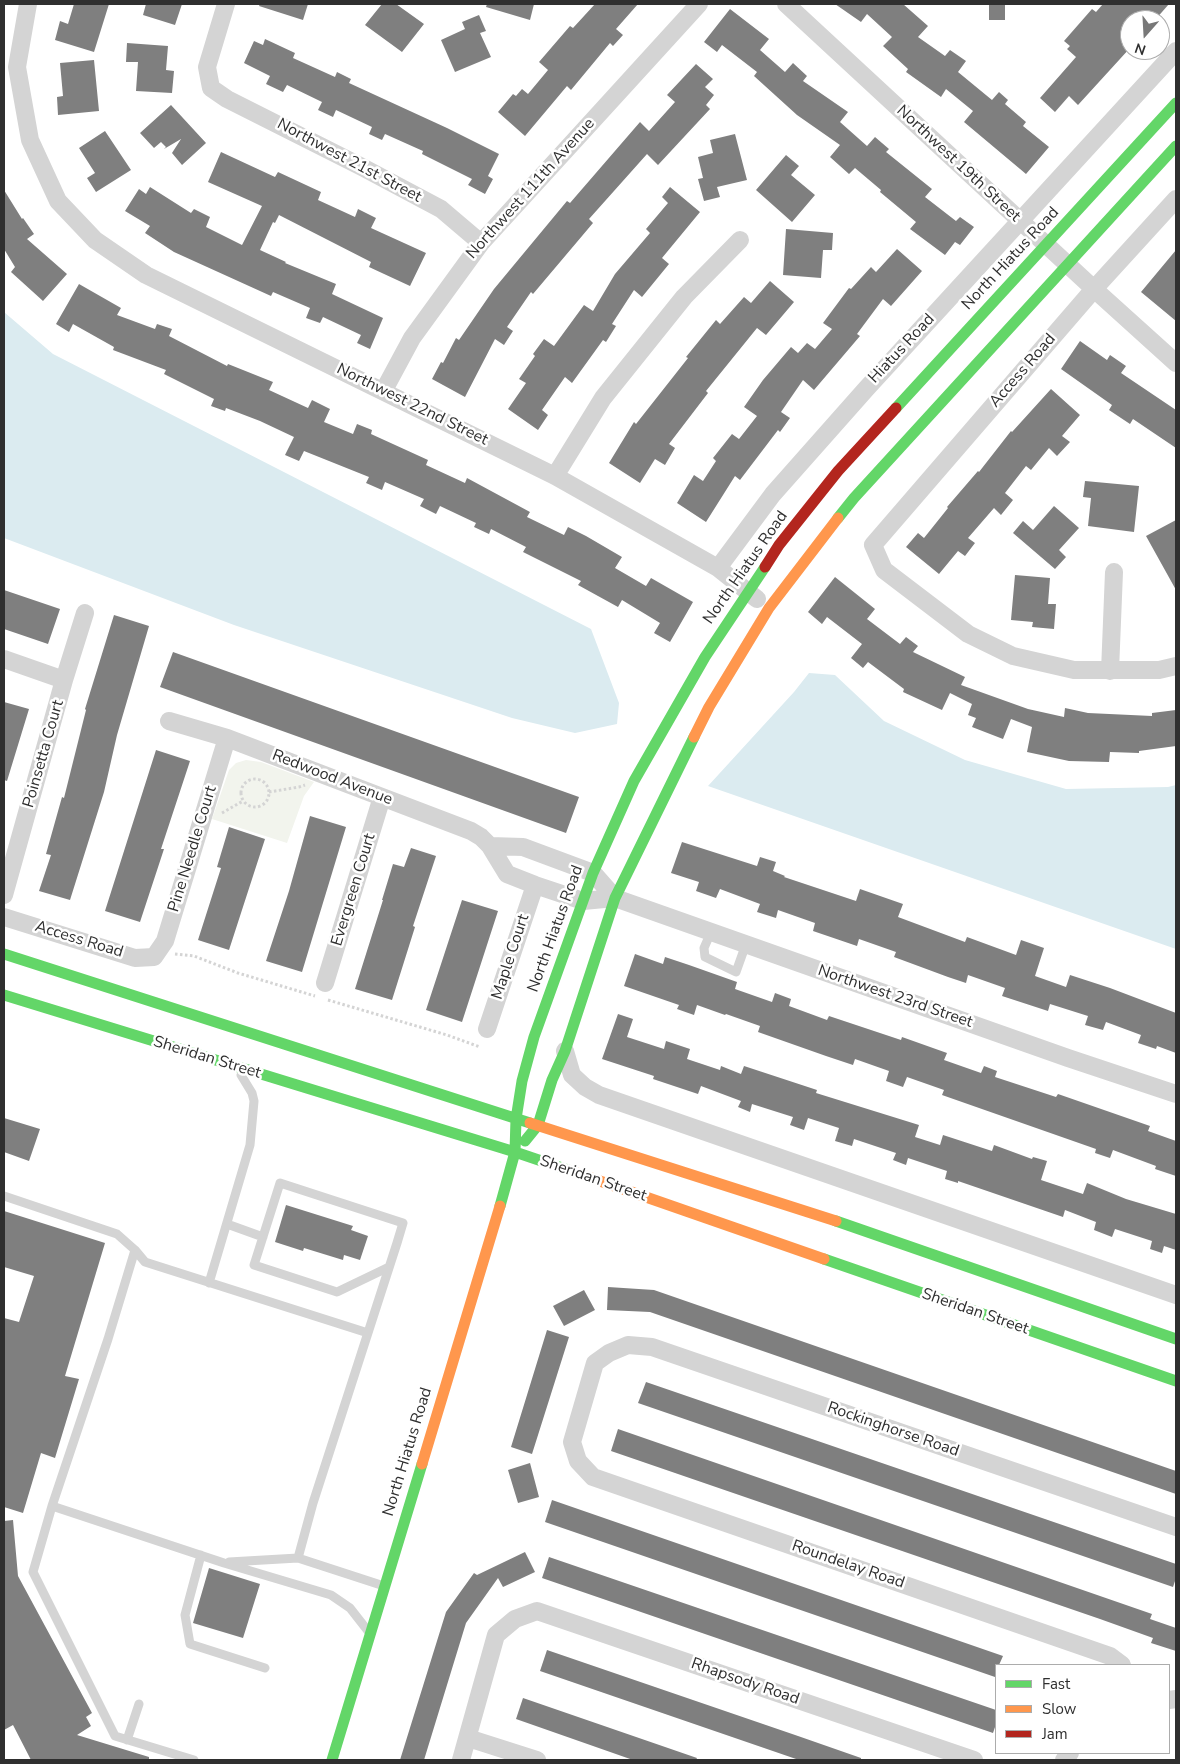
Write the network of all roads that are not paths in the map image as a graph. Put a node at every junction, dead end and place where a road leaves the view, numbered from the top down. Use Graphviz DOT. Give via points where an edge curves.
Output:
graph roads {
  1 [pos="28,4"];
  2 [pos="226,4"];
  3 [pos="699,4"];
  4 [pos="786,4"];
  5 [pos="1176,51"];
  6 [pos="1176,103"];
  7 [pos="1176,146"];
  8 [pos="1176,200"];
  9 [pos="1020,221"];
  10 [pos="740,240"];
  11 [pos="481,243"];
  12 [pos="1046,245"];
  13 [pos="1067,264"];
  14 [pos="1094,289"];
  15 [pos="1176,363"];
  16 [pos="384,390"];
  17 [pos="555,476"];
  18 [pos="718,568"];
  19 [pos="1114,572"];
  20 [pos="747,591"];
  21 [pos="769,608"];
  22 [pos="85,613"];
  23 [pos="4,659"];
  24 [pos="1176,666"];
  25 [pos="1110,671"];
  26 [pos="64,680"];
  27 [pos="169,721"];
  28 [pos="227,738"];
  29 [pos="382,797"];
  30 [pos="490,846"];
  31 [pos="593,873"];
  32 [pos="535,885"];
  33 [pos="4,895"];
  34 [pos="615,898"];
  35 [pos="583,901"];
  36 [pos="4,917"];
  37 [pos="710,932"];
  38 [pos="746,944"];
  39 [pos="4,954"];
  40 [pos="154,957"];
  41 [pos="325,983"];
  42 [pos="4,995"];
  43 [pos="487,1030"];
  44 [pos="565,1051"];
  45 [pos="236,1066"];
  46 [pos="1176,1094"];
  47 [pos="516,1119"];
  48 [pos="538,1125"];
  49 [pos="515,1152"];
  50 [pos="4,1196"];
  51 [pos="227,1224"];
  52 [pos="263,1237"];
  53 [pos="135,1250"];
  54 [pos="389,1267"];
  55 [pos="209,1283"];
  56 [pos="1176,1295"];
  57 [pos="368,1333"];
  58 [pos="1176,1339"];
  59 [pos="1176,1381"];
  60 [pos="578,1461"];
  61 [pos="52,1506"];
  62 [pos="1176,1527"];
  63 [pos="201,1555"];
  64 [pos="298,1558"];
  65 [pos="224,1563"];
  66 [pos="385,1586"];
  67 [pos="370,1634"];
  68 [pos="1121,1664"];
  69 [pos="264,1668"];
  70 [pos="139,1704"];
  71 [pos="468,1738"];
  72 [pos="128,1740"];
  73 [pos="194,1760"];
  74 [pos="332,1760"];
  75 [pos="461,1760"];
  76 [pos="536,1760"];
  77 [pos="974,1760"];
  1 -- 16 [label="street, Northwest 22nd Street" via="17,67 30,140 58,201 95,240 146,274"];
  2 -- 11 [label="street, Northwest 21st Street" via="207,67 211,88 441,209"];
  3 -- 11 [label="street, Northwest 111th Avenue"];
  4 -- 9 [label="street, Northwest 19th Street"];
  5 -- 9 [label="street, Hiatus Road"];
  6 -- 12 [label="main road, North Hiatus Road"];
  7 -- 13 [label="main road, North Hiatus Road"];
  8 -- 14 [label="street, Access Road"];
  9 -- 12 [label="street, Northwest 19th Street"];
  9 -- 18 [label="street, Hiatus Road" via="773,494"];
  10 -- 17 [label="street" via="684,297 603,398"];
  11 -- 16 [label="street, Northwest 111th Avenue" via="412,338"];
  12 -- 13 [label="street, Northwest 19th Street"];
  12 -- 20 [label="main road, North Hiatus Road" via="838,471"];
  13 -- 14 [label="street, Northwest 19th Street"];
  13 -- 21 [label="main road, North Hiatus Road" via="854,498"];
  14 -- 15 [label="street, Northwest 19th Street"];
  14 -- 25 [label="street, Access Road" via="873,545 884,570 968,634 1014,656 1074,670"];
  16 -- 17 [label="street, Northwest 22nd Street"];
  17 -- 18 [label="street, Northwest 22nd Street"];
  18 -- 20 [label="street, Northwest 22nd Street"];
  19 -- 25 [label="street"];
  20 -- 21 [label="street, Northwest 22nd Street"];
  20 -- 31 [label="main road, North Hiatus Road" via="705,657 634,782"];
  21 -- 34 [label="main road, North Hiatus Road" via="709,706"];
  22 -- 26 [label="street, Poinsetta Court"];
  23 -- 26 [label="street"];
  24 -- 25 [label="street" via="1159,670"];
  26 -- 33 [label="street, Poinsetta Court"];
  27 -- 28 [label="street, Redwood Avenue"];
  28 -- 29 [label="street, Redwood Avenue"];
  28 -- 40 [label="street, Pine Needle Court" via="165,941"];
  29 -- 30 [label="street, Redwood Avenue" via="471,831"];
  29 -- 41 [label="street, Evergreen Court"];
  30 -- 31 [label="street" via="523,848"];
  30 -- 32 [label="street, Redwood Avenue" via="507,874"];
  31 -- 34 [label="street"];
  31 -- 35 [label="main road, North Hiatus Road"];
  32 -- 35 [label="street, Redwood Avenue"];
  32 -- 43 [label="street, Maple Court"];
  34 -- 35 [label="street, Redwood Avenue"];
  34 -- 37 [label="street, Northwest 23rd Street"];
  34 -- 44 [label="main road, North Hiatus Road"];
  35 -- 47 [label="main road, North Hiatus Road" via="534,1036"];
  36 -- 40 [label="street, Access Road" via="135,958"];
  37 -- 38 [label="street, Northwest 23rd Street"];
  37 -- 38 [label="lane" via="704,948 705,958 736,972"];
  38 -- 46 [label="street, Northwest 23rd Street"];
  39 -- 47 [label="main road, Sheridan Street"];
  42 -- 45 [label="main road, Sheridan Street"];
  44 -- 48 [label="main road, North Hiatus Road"];
  44 -- 56 [label="street" via="572,1075 585,1088 600,1095"];
  45 -- 49 [label="main road, Sheridan Street"];
  45 -- 51 [label="lane" via="252,1093 253,1123 250,1145"];
  47 -- 48 [label="main road, Sheridan Street"];
  47 -- 49 [label="main road, North Hiatus Road"];
  48 -- 49 [label="main road, North Hiatus Road"];
  48 -- 58 [label="main road, Sheridan Street" via="826,1218"];
  49 -- 59 [label="main road, Sheridan Street"];
  49 -- 66 [label="main road, North Hiatus Road"];
  50 -- 53 [label="lane" via="116,1234"];
  51 -- 52 [label="lane"];
  51 -- 55 [label="lane"];
  52 -- 54 [label="lane" via="254,1265 337,1292"];
  52 -- 54 [label="lane" via="280,1183 403,1223"];
  53 -- 55 [label="lane" via="145,1262"];
  53 -- 61 [label="lane"];
  54 -- 57 [label="lane"];
  55 -- 57 [label="lane"];
  57 -- 64 [label="lane"];
  60 -- 62 [label="street, Rockinghorse Road" via="572,1442 595,1364 628,1345 652,1347"];
  60 -- 68 [label="street, Roundelay Road" via="593,1476 1110,1656"];
  61 -- 63 [label="lane"];
  61 -- 72 [label="lane" via="33,1572 115,1736"];
  63 -- 65 [label="lane"];
  63 -- 69 [label="lane" via="186,1615 190,1644"];
  64 -- 65 [label="lane"];
  64 -- 66 [label="lane"];
  65 -- 67 [label="lane" via="331,1595 350,1608"];
  66 -- 67 [label="main road, North Hiatus Road"];
  67 -- 74 [label="main road, North Hiatus Road"];
  70 -- 72 [label="lane"];
  71 -- 75 [label="street"];
  71 -- 76 [label="street"];
  71 -- 77 [label="street, Rhapsody Road" via="496,1635 515,1619 537,1611"];
  72 -- 73 [label="lane"];
}
